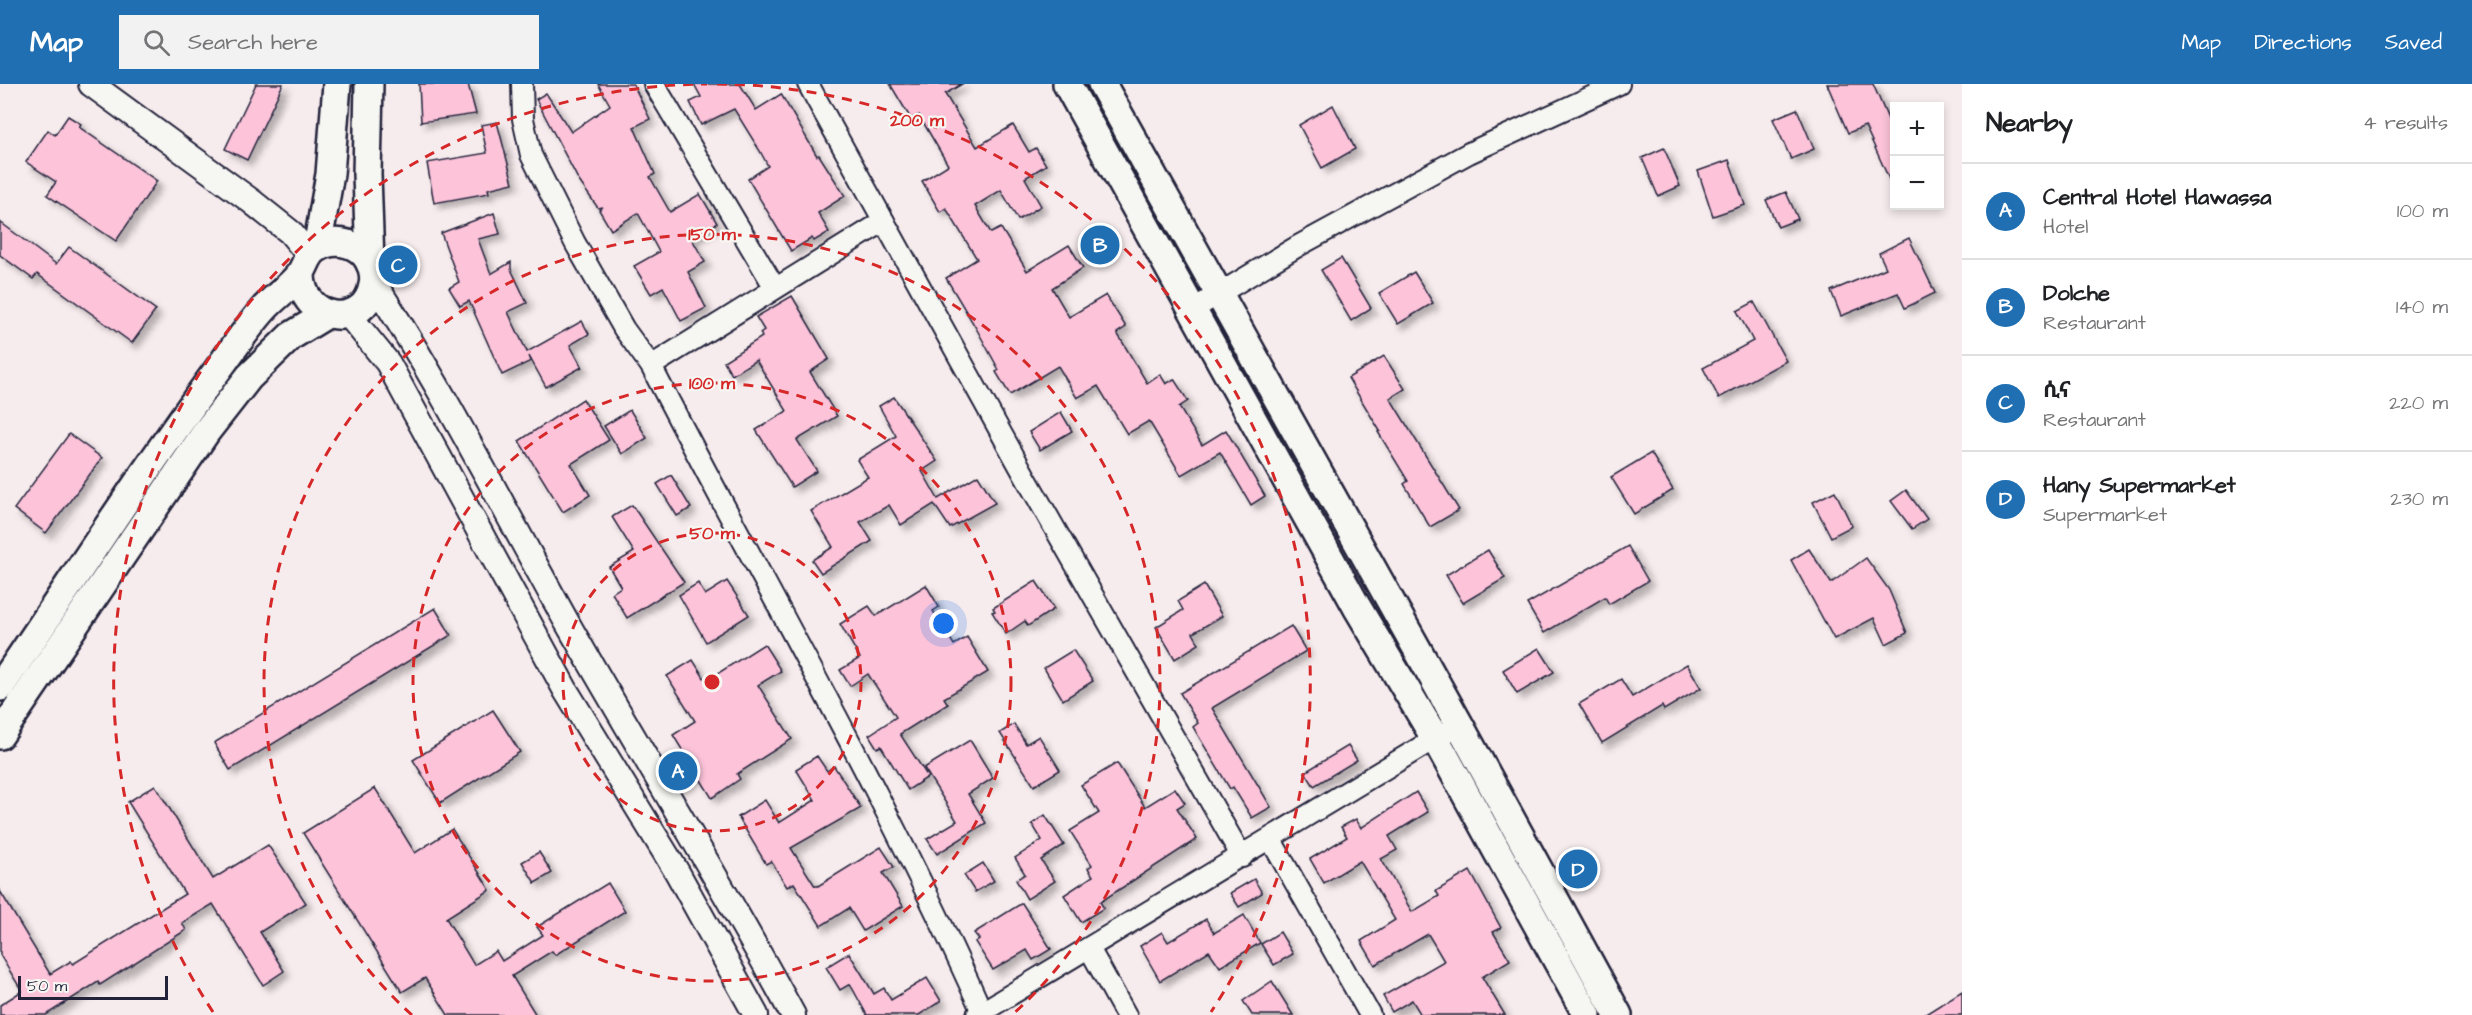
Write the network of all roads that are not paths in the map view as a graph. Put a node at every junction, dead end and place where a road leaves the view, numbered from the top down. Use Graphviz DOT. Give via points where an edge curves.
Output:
graph roads {
  1 [pos="91,84"];
  2 [pos="337,84"];
  3 [pos="369,84"];
  4 [pos="522,84"];
  5 [pos="654,84"];
  6 [pos="808,84"];
  7 [pos="1102,84"];
  8 [pos="1619,84"];
  9 [pos="1079,88"];
  10 [pos="884,221"];
  11 [pos="309,259"];
  12 [pos="372,273"];
  13 [pos="775,288"];
  14 [pos="1220,296"];
  15 [pos="1192,310"];
  16 [pos="337,314"];
  17 [pos="651,366"];
  18 [pos="0,687"];
  19 [pos="1459,724"];
  20 [pos="0,735"];
  21 [pos="1436,738"];
  22 [pos="1271,840"];
  23 [pos="1242,857"];
  24 [pos="1089,948"];
  25 [pos="1607,1011"];
  26 [pos="980,1014"];
  27 [pos="756,1015"];
  28 [pos="793,1015"];
  29 [pos="1126,1015"];
  30 [pos="1370,1015"];
  31 [pos="1587,1015"];
  1 -- 11 [label="street" via="290,232"];
  2 -- 11 [label="main road" via="330,174"];
  3 -- 12 [label="main road" via="367,174"];
  4 -- 17 [label="street" via="523,119 531,155 575,243 624,329"];
  5 -- 13 [label="street"];
  6 -- 10 [label="street"];
  7 -- 14 [label="main road"];
  8 -- 14 [label="street" via="1469,153 1298,246"];
  9 -- 15 [label="main road"];
  10 -- 13 [label="street"];
  10 -- 23 [label="street"];
  11 -- 12 [label="main road" via="337,242 347,243 364,254"];
  11 -- 16 [label="main road" via="304,294 317,310"];
  11 -- 18 [label="main road" via="222,364"];
  12 -- 16 [label="main road" via="365,302"];
  12 -- 28 [label="street"];
  13 -- 17 [label="street"];
  14 -- 15 [label="street"];
  14 -- 19 [label="main road"];
  15 -- 21 [label="main road" via="1357,607"];
  16 -- 20 [label="main road" via="291,336 249,377 206,432"];
  16 -- 27 [label="street" via="388,363 566,690 677,872"];
  17 -- 26 [label="street" via="947,932"];
  19 -- 21 [label="street"];
  19 -- 25 [label="main road"];
  21 -- 22 [label="street"];
  21 -- 31 [label="main road"];
  22 -- 23 [label="street"];
  22 -- 30 [label="street"];
  23 -- 24 [label="street"];
  24 -- 26 [label="street"];
  24 -- 29 [label="street"];
}
